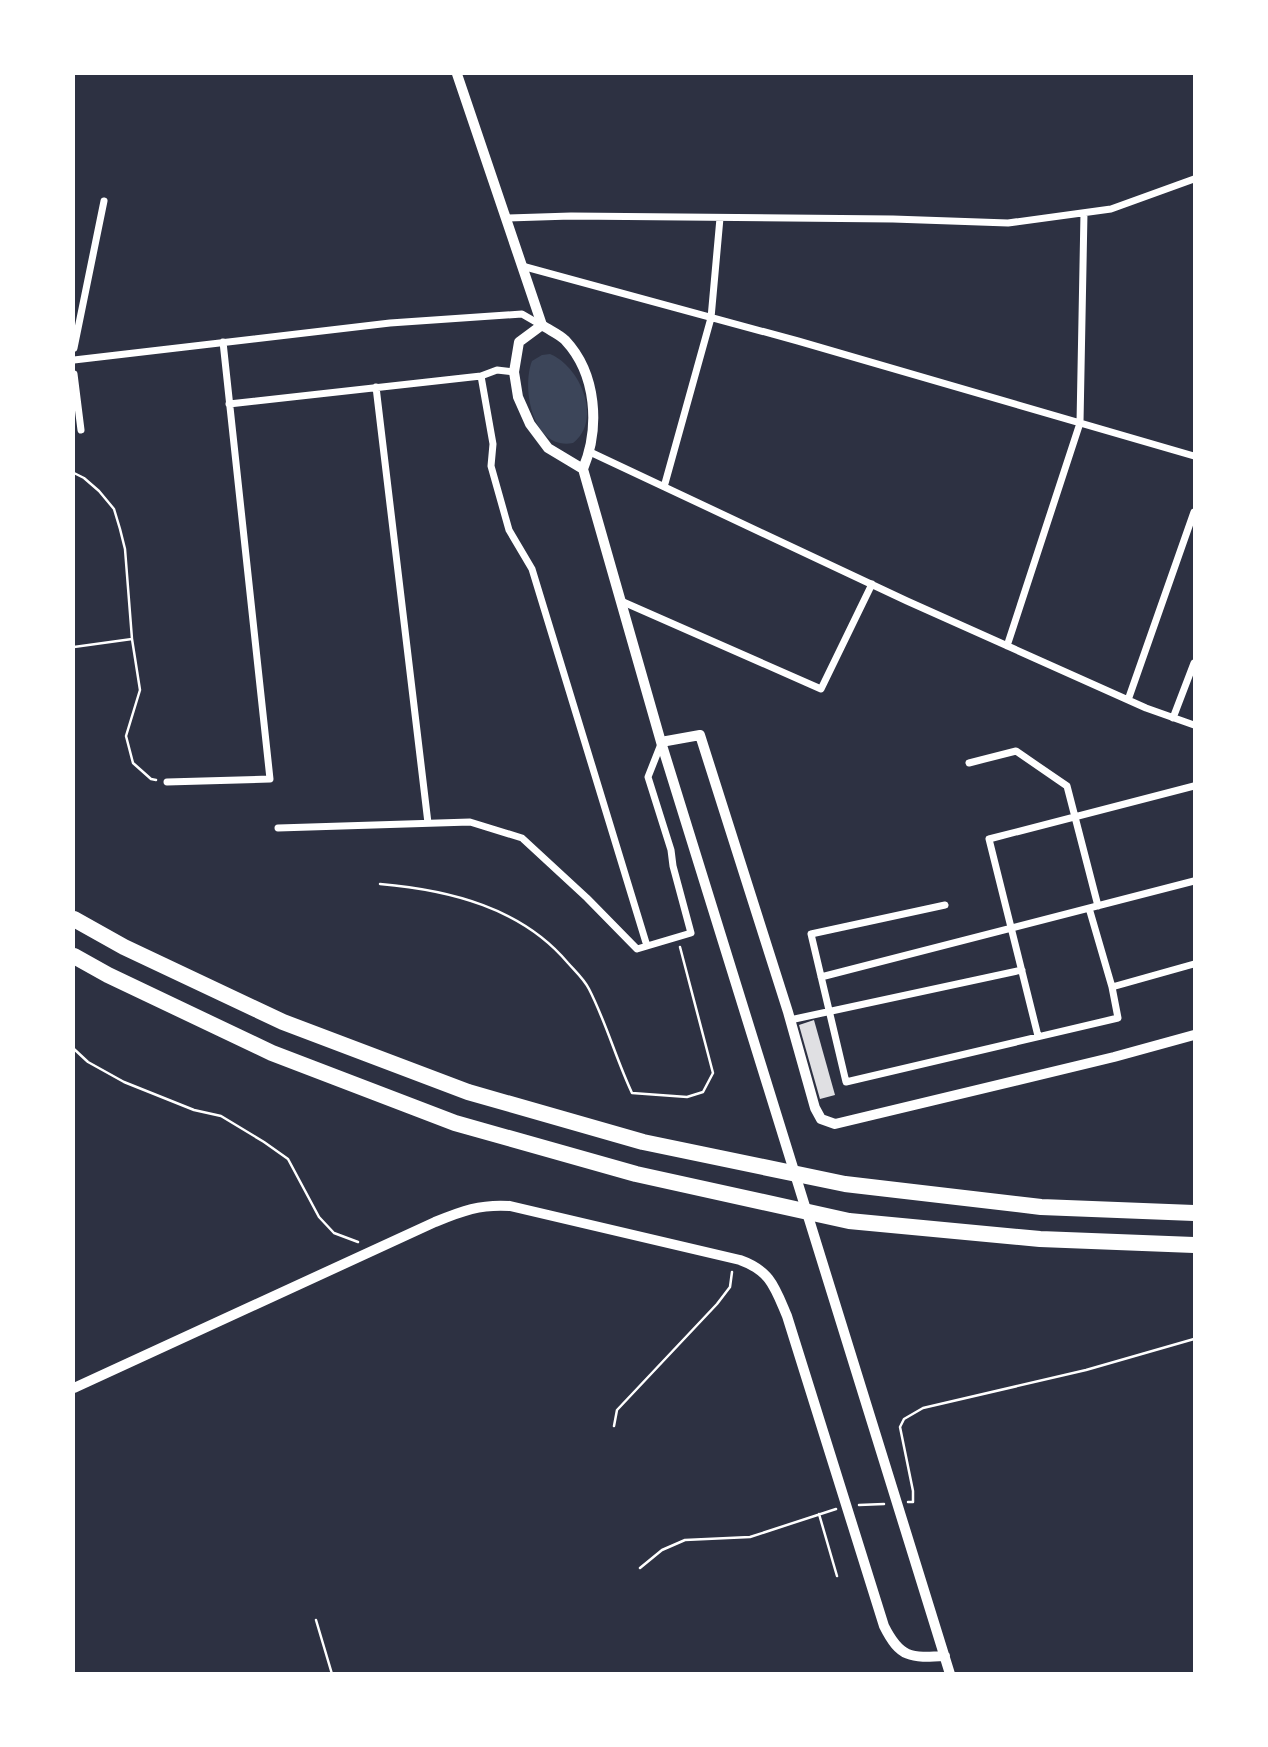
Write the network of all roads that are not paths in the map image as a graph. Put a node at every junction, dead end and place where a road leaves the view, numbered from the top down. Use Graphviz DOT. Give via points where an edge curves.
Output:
graph roads {
  1 [pos="457,74"];
  2 [pos="1195,179"];
  3 [pos="104,201"];
  4 [pos="1084,212"];
  5 [pos="506,218"];
  6 [pos="720,218"];
  7 [pos="522,266"];
  8 [pos="711,318"];
  9 [pos="542,325"];
  10 [pos="223,342"];
  11 [pos="74,348"];
  12 [pos="74,360"];
  13 [pos="514,372"];
  14 [pos="74,374"];
  15 [pos="481,376"];
  16 [pos="376,387"];
  17 [pos="229,404"];
  18 [pos="1080,423"];
  19 [pos="81,430"];
  20 [pos="590,452"];
  21 [pos="1195,456"];
  22 [pos="583,469"];
  23 [pos="664,487"];
  24 [pos="1195,512"];
  25 [pos="872,584"];
  26 [pos="621,601"];
  27 [pos="1007,646"];
  28 [pos="1195,663"];
  29 [pos="1128,700"];
  30 [pos="1173,718"];
  31 [pos="1195,725"];
  32 [pos="661,742"];
  33 [pos="969,763"];
  34 [pos="167,782"];
  35 [pos="1195,786"];
  36 [pos="1076,817"];
  37 [pos="428,823"];
  38 [pos="278,828"];
  39 [pos="1195,881"];
  40 [pos="945,905"];
  41 [pos="1098,906"];
  42 [pos="1089,908"];
  43 [pos="74,919"];
  44 [pos="1012,928"];
  45 [pos="647,946"];
  46 [pos="74,956"];
  47 [pos="1195,964"];
  48 [pos="1022,970"];
  49 [pos="821,977"];
  50 [pos="1112,987"];
  51 [pos="829,1011"];
  52 [pos="790,1020"];
  53 [pos="1195,1035"];
  54 [pos="1038,1036"];
  55 [pos="1195,1213"];
  56 [pos="1195,1245"];
  57 [pos="74,1388"];
  58 [pos="945,1656"];
  59 [pos="950,1674"];
  1 -- 5 [label="street"];
  2 -- 4 [label="street" via="1111,209"];
  3 -- 11 [label="street"];
  4 -- 6 [label="street" via="1008,223"];
  4 -- 18 [label="street"];
  5 -- 6 [label="street"];
  5 -- 7 [label="street"];
  6 -- 8 [label="street"];
  7 -- 8 [label="street"];
  7 -- 9 [label="street"];
  8 -- 18 [label="street"];
  8 -- 23 [label="street"];
  9 -- 10 [label="street" via="522,314"];
  9 -- 13 [label="street" via="519,342"];
  9 -- 20 [label="street" via="564,339 590,384"];
  10 -- 12 [label="street"];
  10 -- 17 [label="street"];
  13 -- 15 [label="street" via="497,370"];
  13 -- 22 [label="street" via="518,397 530,424 548,448"];
  14 -- 19 [label="street"];
  15 -- 16 [label="street"];
  15 -- 45 [label="street" via="494,479 509,530 531,569"];
  16 -- 17 [label="street"];
  16 -- 37 [label="street"];
  17 -- 34 [label="street" via="270,779"];
  18 -- 21 [label="street"];
  18 -- 27 [label="street"];
  20 -- 22 [label="street"];
  20 -- 23 [label="street"];
  22 -- 26 [label="street"];
  23 -- 25 [label="street"];
  24 -- 29 [label="street"];
  25 -- 26 [label="street" via="821,690"];
  25 -- 27 [label="street"];
  26 -- 32 [label="street"];
  27 -- 29 [label="street"];
  28 -- 30 [label="street"];
  29 -- 30 [label="street"];
  30 -- 31 [label="street"];
  32 -- 45 [label="street" via="648,777 691,933"];
  32 -- 52 [label="street" via="700,735"];
  32 -- 58 [label="street"];
  33 -- 36 [label="street" via="1016,751 1067,786"];
  35 -- 36 [label="street"];
  36 -- 41 [label="street"];
  36 -- 44 [label="street" via="989,839"];
  37 -- 38 [label="street"];
  37 -- 45 [label="street" via="470,822 522,838 631,944 637,949"];
  39 -- 41 [label="street"];
  40 -- 49 [label="street" via="811,934"];
  41 -- 42 [label="street"];
  42 -- 44 [label="street"];
  42 -- 50 [label="street"];
  43 -- 55 [label="highway" via="283,1022 468,1092 643,1142 845,1184 1041,1208"];
  44 -- 48 [label="street"];
  44 -- 49 [label="street"];
  46 -- 56 [label="highway" via="272,1053 456,1123 636,1174 849,1221 1040,1238"];
  47 -- 50 [label="street"];
  48 -- 51 [label="street"];
  48 -- 54 [label="street"];
  49 -- 51 [label="street"];
  50 -- 54 [label="street" via="1118,1018"];
  51 -- 52 [label="street"];
  51 -- 54 [label="street" via="846,1082"];
  52 -- 53 [label="street" via="815,1108 821,1119 835,1124"];
  57 -- 58 [label="street" via="463,1210 487,1205 510,1206 734,1258 756,1265 768,1277 787,1316 893,1644 917,1658"];
  58 -- 59 [label="street"];
}
